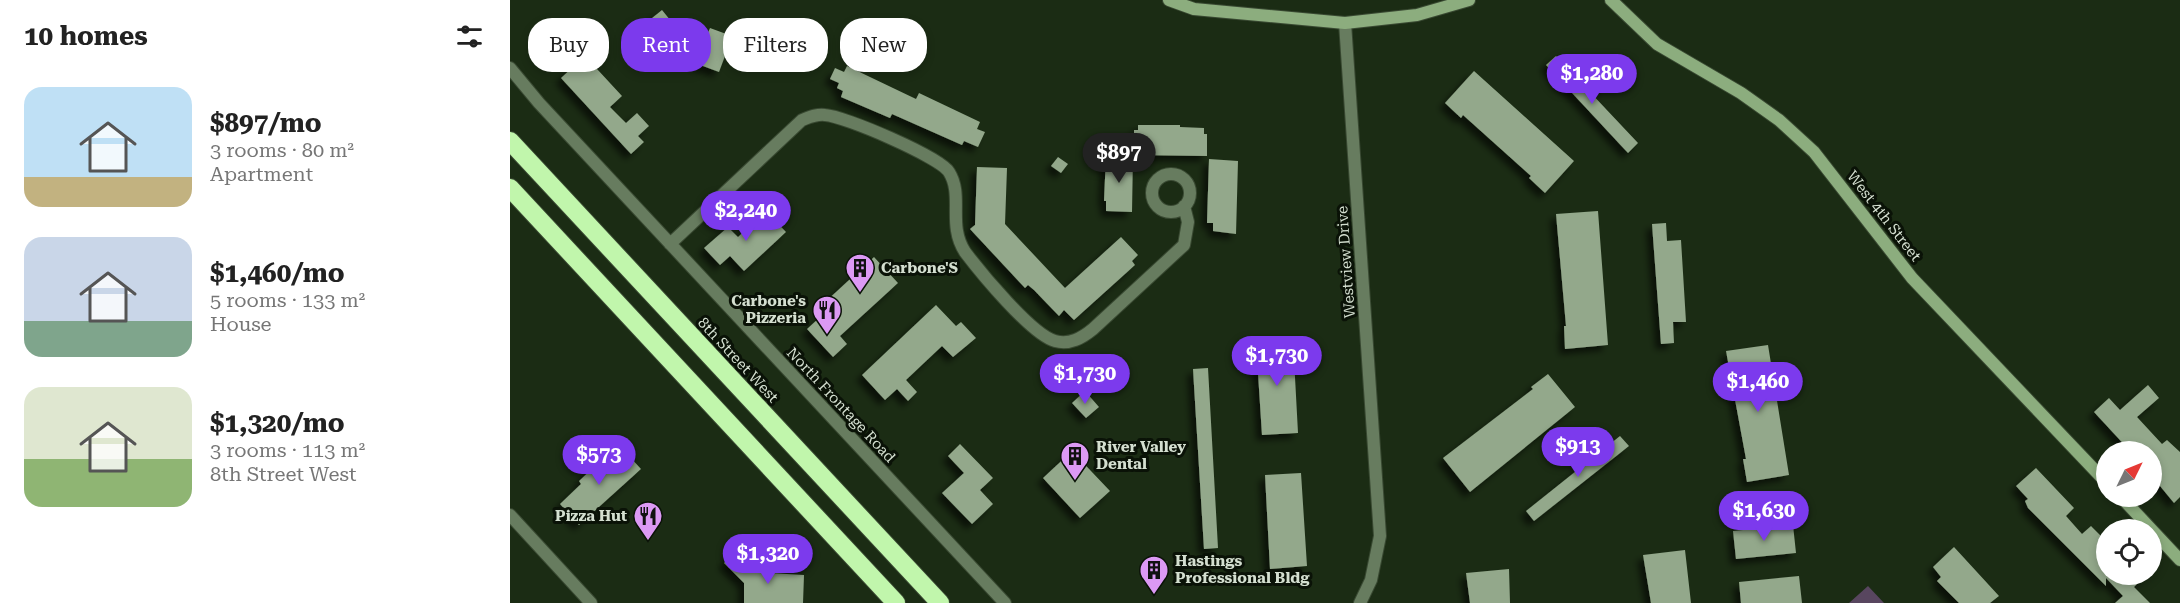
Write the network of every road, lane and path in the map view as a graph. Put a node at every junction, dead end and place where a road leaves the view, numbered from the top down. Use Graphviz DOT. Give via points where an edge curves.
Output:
graph roads {
  1 [pos="1169,0"];
  2 [pos="1469,0"];
  3 [pos="1611,0"];
  4 [pos="1345,23"];
  5 [pos="510,68"];
  6 [pos="510,141"];
  7 [pos="510,188"];
  8 [pos="1184,206"];
  9 [pos="670,244"];
  10 [pos="2096,471"];
  11 [pos="2130,507"];
  12 [pos="510,515"];
  13 [pos="2180,560"];
  14 [pos="591,603"];
  15 [pos="896,603"];
  16 [pos="940,603"];
  17 [pos="1005,603"];
  18 [pos="1360,603"];
  1 -- 4 [label="street" via="1194,9"];
  2 -- 4 [label="street" via="1417,15"];
  3 -- 10 [label="street, West 4th Street" via="1657,44 1741,93 1814,152 1912,278"];
  4 -- 18 [label="street, Westview Drive" via="1380,536 1371,580"];
  5 -- 9 [label="street, North Frontage Road"];
  6 -- 16 [label="highway, 8th Street West"];
  7 -- 15 [label="highway"];
  8 -- 9 [label="street" via="1188,222 1184,245 1083,338 1063,342 1039,334 965,252 956,236 954,184 946,168 930,157 834,117 815,115 796,126"];
  9 -- 17 [label="street, North Frontage Road"];
  11 -- 13 [label="street"];
  12 -- 14 [label="street"];
}
